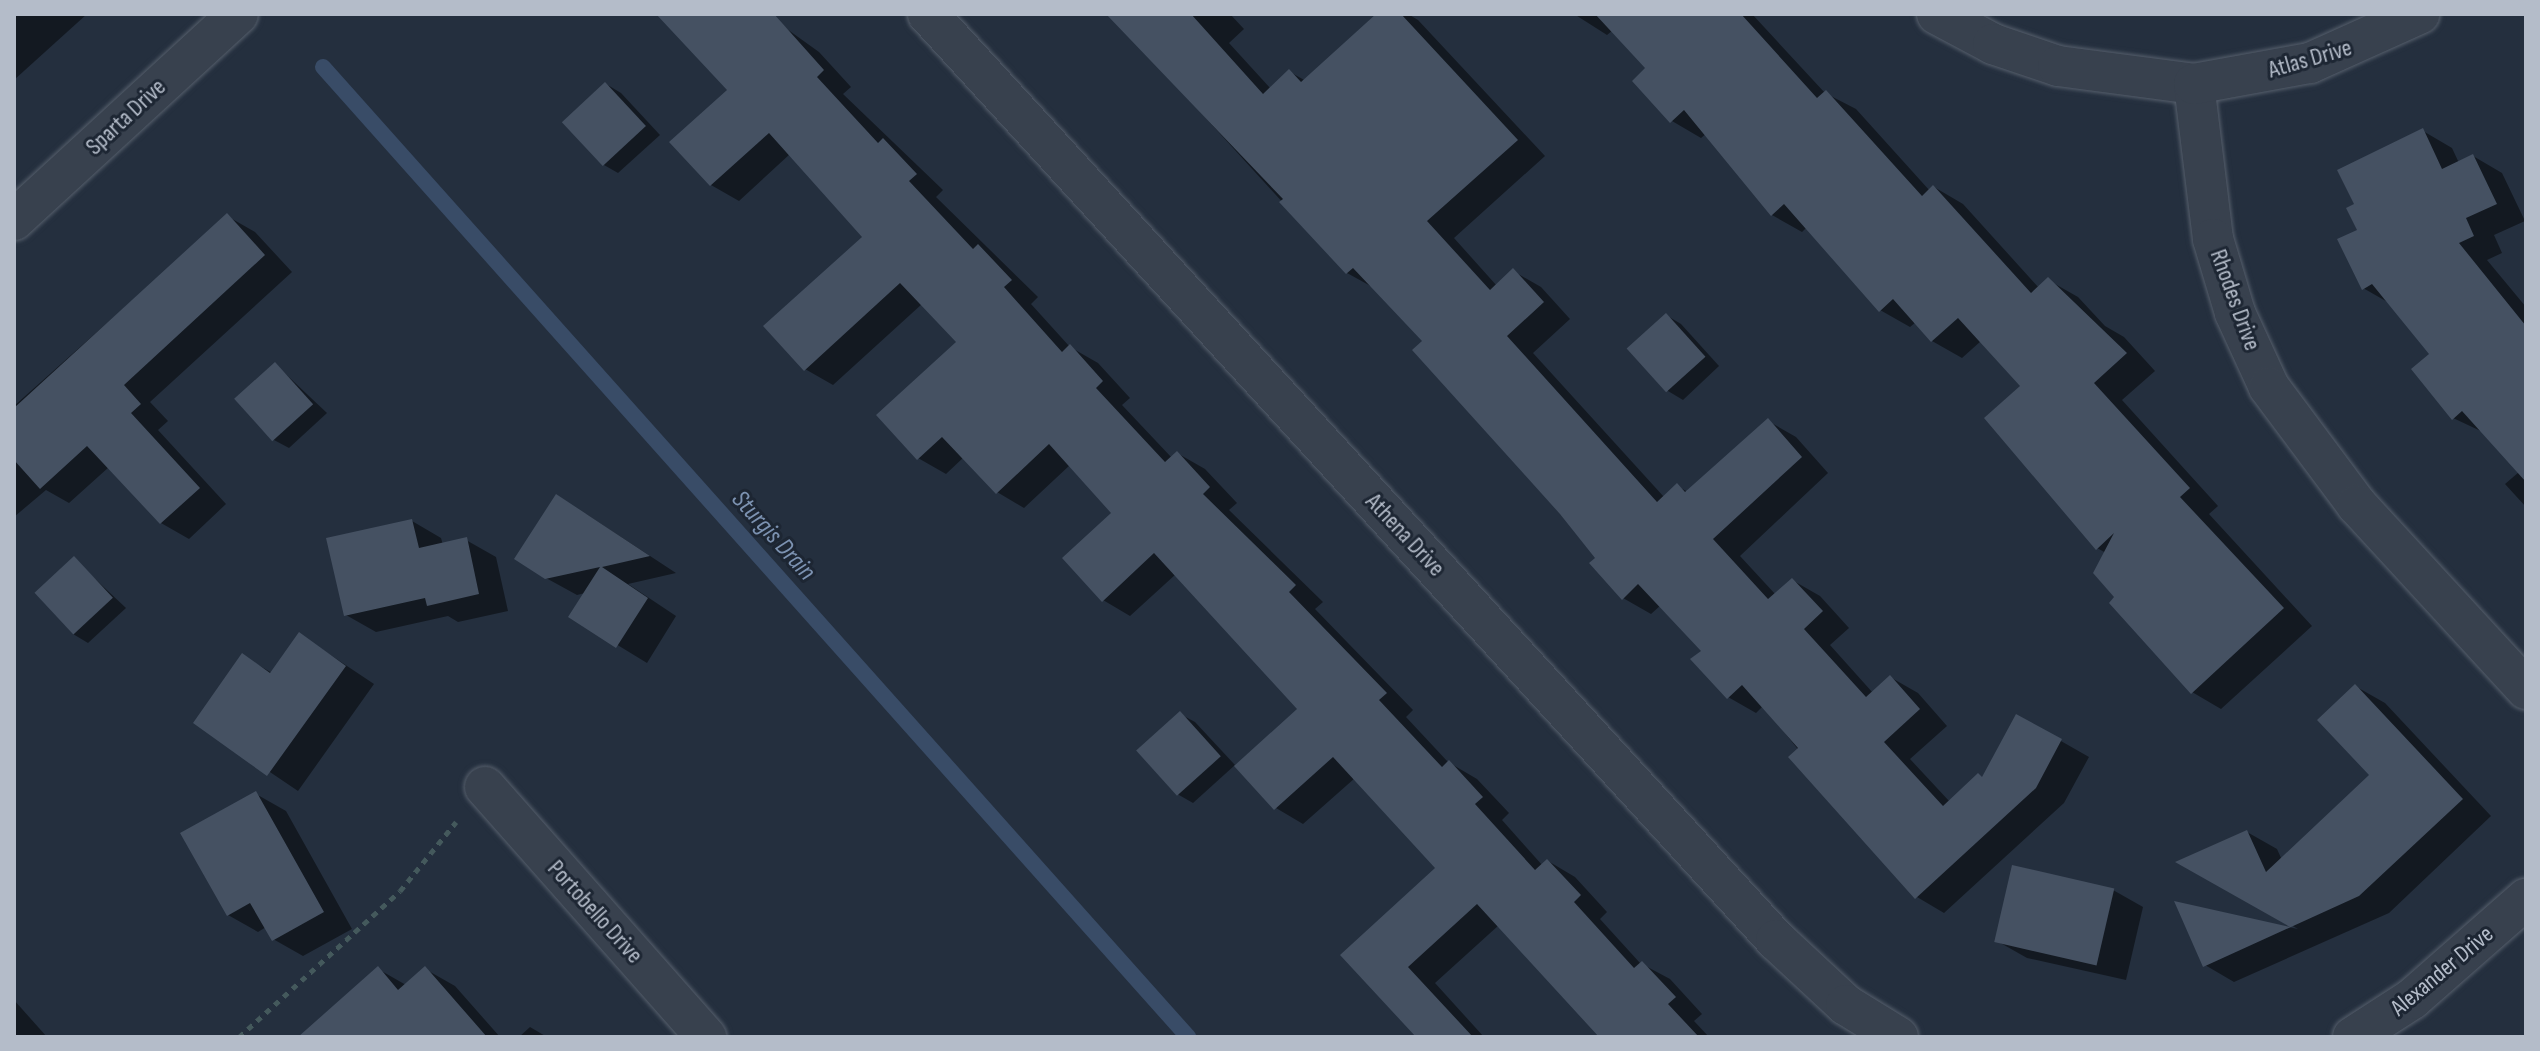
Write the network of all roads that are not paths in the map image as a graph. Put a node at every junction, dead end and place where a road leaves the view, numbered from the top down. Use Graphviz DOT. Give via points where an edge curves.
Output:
graph roads {
  1 [pos="238,14"];
  2 [pos="928,14"];
  3 [pos="1937,14"];
  4 [pos="2419,14"];
  5 [pos="2194,84"];
  6 [pos="14,220"];
  7 [pos="2526,689"];
  8 [pos="485,787"];
  9 [pos="2526,899"];
  10 [pos="706,1037"];
  11 [pos="1898,1037"];
  12 [pos="2353,1037"];
  1 -- 6 [label="street, Sparta Drive"];
  2 -- 11 [label="street, Athena Drive" via="1776,940 1846,1005"];
  3 -- 5 [label="street" via="1993,44 2058,66"];
  4 -- 5 [label="street, Atlas Drive" via="2354,48 2310,63"];
  5 -- 7 [label="street, Rhodes Drive" via="2213,239 2235,313 2269,387 2357,505"];
  8 -- 10 [label="street, Portobello Drive"];
  9 -- 12 [label="street, Alexander Drive" via="2412,999"];
}
